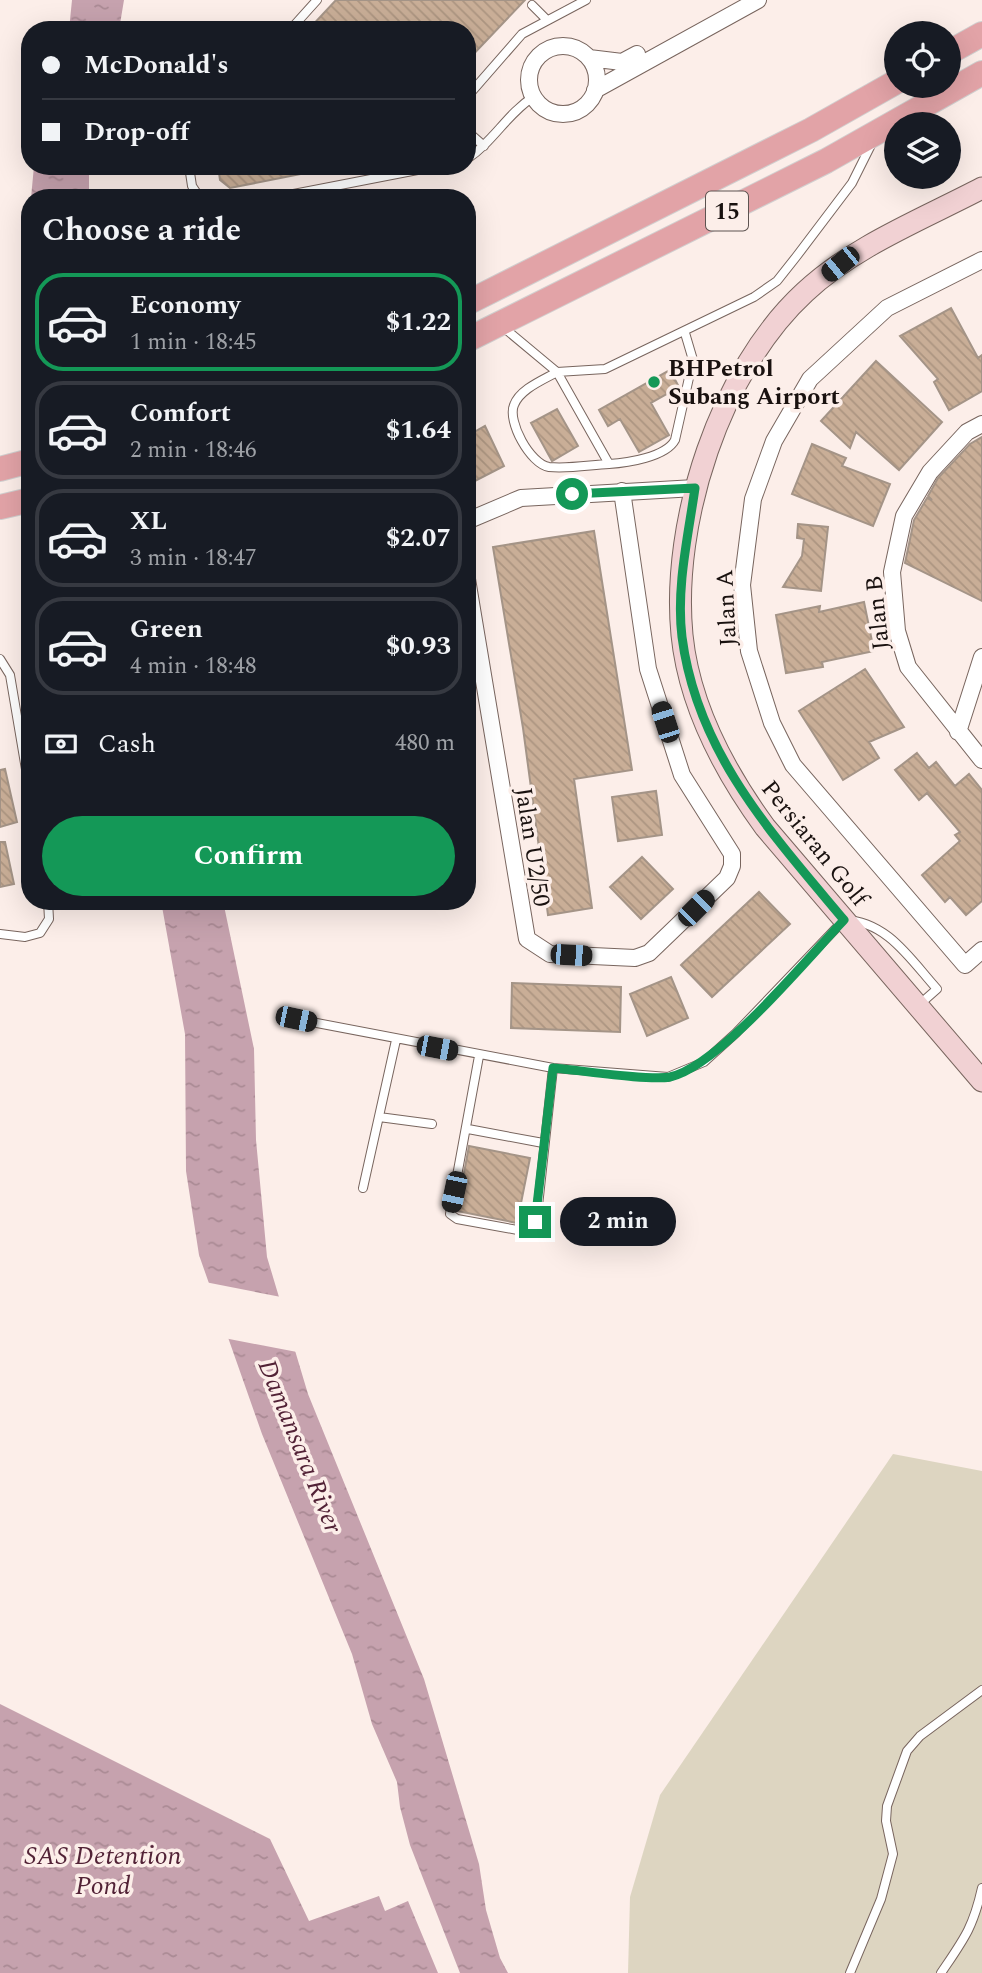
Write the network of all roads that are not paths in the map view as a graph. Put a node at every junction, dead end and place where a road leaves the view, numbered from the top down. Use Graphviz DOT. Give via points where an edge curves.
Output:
graph roads {
  1 [pos="317,0"];
  2 [pos="586,0"];
  3 [pos="738,0"];
  4 [pos="758,0"];
  5 [pos="532,5"];
  6 [pos="546,19"];
  7 [pos="298,21"];
  8 [pos="982,34"];
  9 [pos="961,45"];
  10 [pos="589,58"];
  11 [pos="982,73"];
  12 [pos="476,83"];
  13 [pos="884,89"];
  14 [pos="595,90"];
  15 [pos="533,97"];
  16 [pos="877,134"];
  17 [pos="476,139"];
  18 [pos="484,146"];
  19 [pos="476,152"];
  20 [pos="392,175"];
  21 [pos="982,188"];
  22 [pos="319,189"];
  23 [pos="982,260"];
  24 [pos="476,298"];
  25 [pos="501,324"];
  26 [pos="685,333"];
  27 [pos="476,336"];
  28 [pos="557,372"];
  29 [pos="982,424"];
  30 [pos="609,464"];
  31 [pos="695,488"];
  32 [pos="622,491"];
  33 [pos="476,517"];
  34 [pos="476,633"];
  35 [pos="982,657"];
  36 [pos="0,659"];
  37 [pos="958,732"];
  38 [pos="21,740"];
  39 [pos="982,760"];
  40 [pos="48,910"];
  41 [pos="844,920"];
  42 [pos="0,934"];
  43 [pos="982,950"];
  44 [pos="917,1006"];
  45 [pos="296,1019"];
  46 [pos="396,1040"];
  47 [pos="479,1056"];
  48 [pos="553,1068"];
  49 [pos="982,1081"];
  50 [pos="379,1117"];
  51 [pos="432,1124"];
  52 [pos="468,1129"];
  53 [pos="543,1143"];
  54 [pos="363,1188"];
  55 [pos="982,1690"];
  56 [pos="982,1888"];
  57 [pos="850,1973"];
  58 [pos="942,1973"];
  1 -- 7 [label="lane"];
  2 -- 6 [label="lane"];
  3 -- 10 [label="street" via="622,62"];
  4 -- 14 [label="street"];
  5 -- 6 [label="lane"];
  6 -- 12 [label="lane" via="522,34"];
  8 -- 9 [label="main road"];
  10 -- 14 [label="street"];
  10 -- 15 [label="street" via="570,47 548,49 532,65 529,87"];
  11 -- 16 [label="main road, 15"];
  13 -- 24 [label="main road, 15" via="775,149"];
  14 -- 15 [label="street" via="582,108 572,113 550,111"];
  15 -- 18 [label="lane"];
  16 -- 25 [label="main road, 15"];
  16 -- 26 [label="lane" via="852,183 777,281"];
  17 -- 18 [label="lane"];
  18 -- 19 [label="lane"];
  20 -- 22 [label="lane"];
  21 -- 31 [label="street, Persiaran Golf" via="840,264 804,293 741,374 716,425"];
  23 -- 43 [label="street, Jalan A" via="887,308 810,379 774,441 753,499 742,585 749,651 772,723 793,765 965,965"];
  25 -- 27 [label="main road, 15"];
  25 -- 28 [label="lane"];
  26 -- 28 [label="lane" via="606,369"];
  26 -- 30 [label="lane" via="693,360 673,444 625,463"];
  28 -- 30 [label="lane"];
  28 -- 30 [label="lane" via="514,403 512,412 527,452 548,467"];
  29 -- 37 [label="street, Jalan B" via="967,432 930,472 904,516 892,572 897,631 908,667"];
  31 -- 32 [label="street"];
  31 -- 41 [label="street, Persiaran Golf" via="681,583 682,636 694,690 740,793"];
  32 -- 33 [label="street" via="521,498"];
  32 -- 34 [label="street, Jalan U2/50" via="648,669 682,775 732,854 727,878 649,953 635,958 550,954 527,939"];
  35 -- 37 [label="street"];
  36 -- 38 [label="lane" via="10,675"];
  37 -- 39 [label="street, Jalan B"];
  40 -- 42 [label="lane" via="49,919 40,933 25,937"];
  41 -- 44 [label="street, Persiaran Golf"];
  41 -- 44 [label="lane" via="861,920 886,933 937,989"];
  41 -- 48 [label="lane" via="736,1033 687,1071 668,1077"];
  44 -- 49 [label="street, Persiaran Golf"];
  45 -- 46 [label="lane"];
  46 -- 47 [label="lane"];
  46 -- 50 [label="lane"];
  47 -- 48 [label="lane"];
  47 -- 52 [label="lane"];
  48 -- 53 [label="lane"];
  50 -- 51 [label="lane"];
  50 -- 54 [label="lane"];
  52 -- 53 [label="lane"];
  52 -- 53 [label="lane" via="450,1214 457,1219 523,1231 531,1228 537,1215"];
  55 -- 57 [label="lane" via="907,1751 887,1806 893,1854 881,1899"];
  56 -- 58 [label="lane" via="971,1929"];
}
